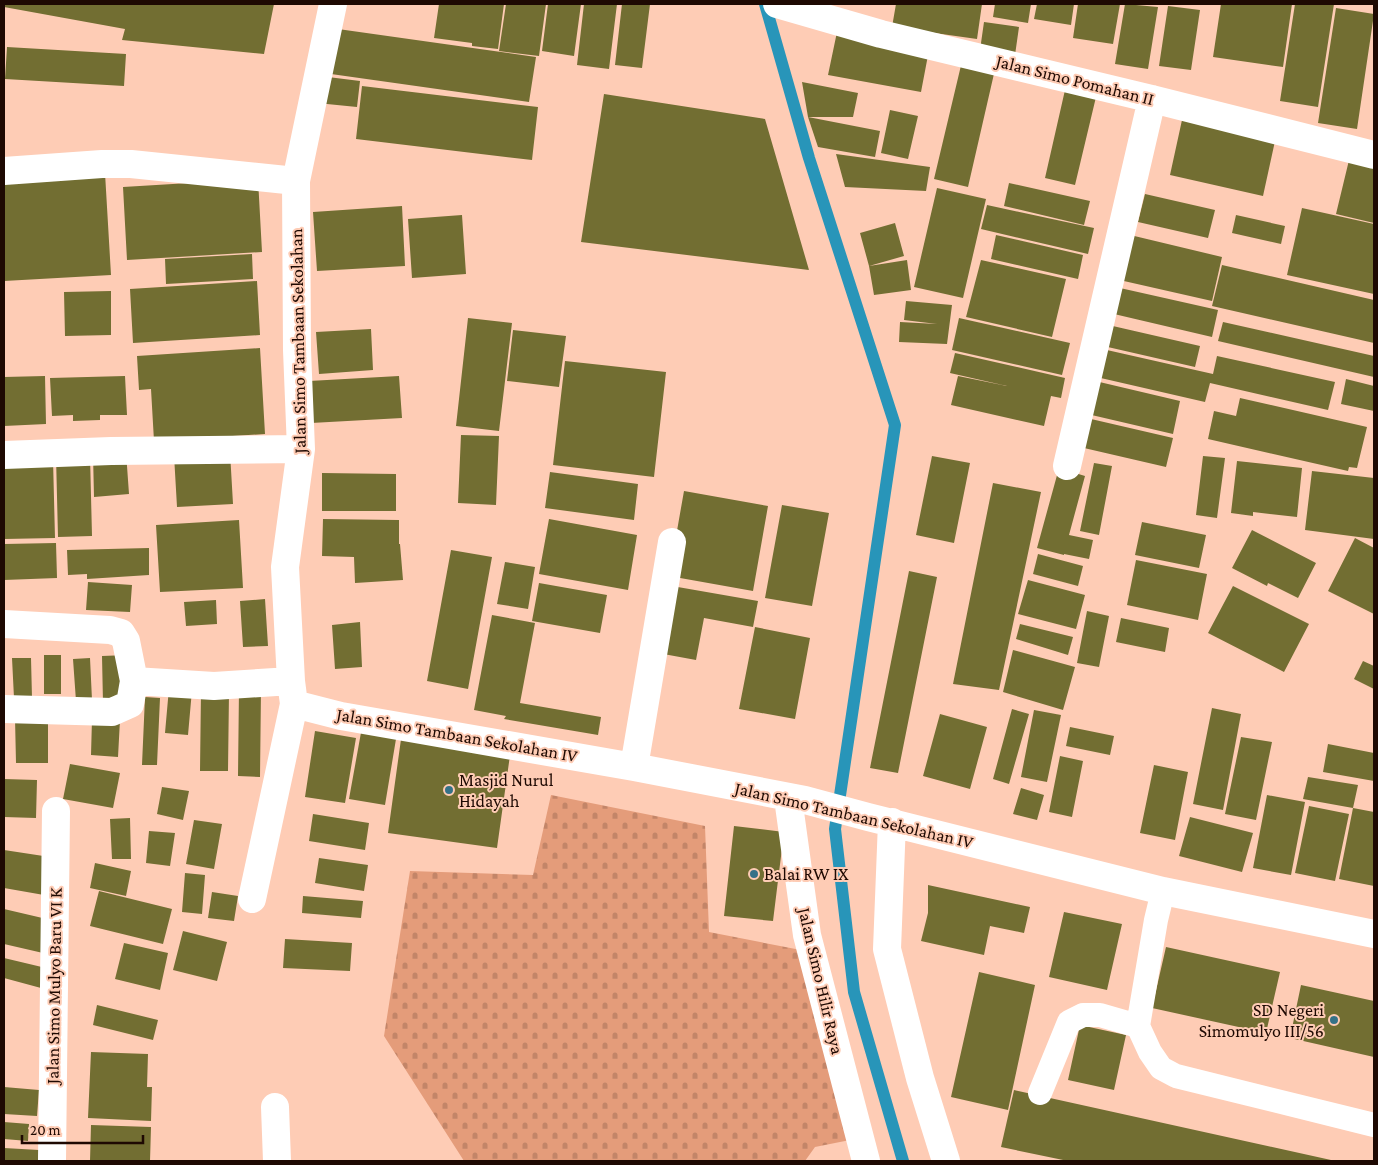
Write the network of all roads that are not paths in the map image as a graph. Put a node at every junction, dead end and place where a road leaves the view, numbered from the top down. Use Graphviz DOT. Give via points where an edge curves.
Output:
graph roads {
  1 [pos="333,4"];
  2 [pos="780,5"];
  3 [pos="1152,99"];
  4 [pos="1374,155"];
  5 [pos="4,171"];
  6 [pos="296,180"];
  7 [pos="301,449"];
  8 [pos="4,455"];
  9 [pos="1066,466"];
  10 [pos="672,542"];
  11 [pos="4,624"];
  12 [pos="134,681"];
  13 [pos="293,693"];
  14 [pos="4,709"];
  15 [pos="634,767"];
  16 [pos="797,799"];
  17 [pos="56,812"];
  18 [pos="880,820"];
  19 [pos="1163,891"];
  20 [pos="252,899"];
  21 [pos="1374,934"];
  22 [pos="1138,1026"];
  23 [pos="1040,1094"];
  24 [pos="275,1107"];
  25 [pos="1374,1125"];
  26 [pos="52,1161"];
  27 [pos="277,1161"];
  28 [pos="866,1161"];
  29 [pos="946,1161"];
  1 -- 6 [label="street, Jalan Simo Tambaan Sekolahan"];
  2 -- 3 [label="street, Jalan Simo Pomahan II" via="881,34"];
  3 -- 4 [label="street, Jalan Simo Pomahan II"];
  3 -- 9 [label="street"];
  5 -- 6 [label="street" via="131,164"];
  6 -- 7 [label="street, Jalan Simo Tambaan Sekolahan"];
  7 -- 8 [label="street" via="111,450"];
  7 -- 13 [label="street, Jalan Simo Tambaan Sekolahan" via="285,566"];
  10 -- 15 [label="street"];
  11 -- 12 [label="street" via="121,633 126,641"];
  12 -- 13 [label="street, Jalan Simo Tambaan Sekolahan IV"];
  12 -- 14 [label="street" via="130,704 112,712"];
  13 -- 15 [label="street, Jalan Simo Tambaan Sekolahan IV" via="341,716"];
  13 -- 20 [label="street, Jalan Simo Tambaan Sekolahan"];
  15 -- 16 [label="street, Jalan Simo Tambaan Sekolahan IV"];
  16 -- 18 [label="street, Jalan Simo Tambaan Sekolahan IV"];
  16 -- 28 [label="street, Jalan Simo Hilir Raya" via="789,814 807,935"];
  17 -- 26 [label="street, Jalan Simo Mulyo Baru VI K"];
  18 -- 19 [label="street, Jalan Simo Tambaan Sekolahan IV"];
  18 -- 29 [label="street" via="887,949 920,1078"];
  19 -- 21 [label="street, Jalan Simo Tambaan Sekolahan IV"];
  19 -- 22 [label="lane"];
  22 -- 23 [label="lane" via="1100,1015 1083,1015 1069,1022"];
  22 -- 25 [label="lane" via="1161,1068 1176,1076"];
  24 -- 27 [label="street"];
}
